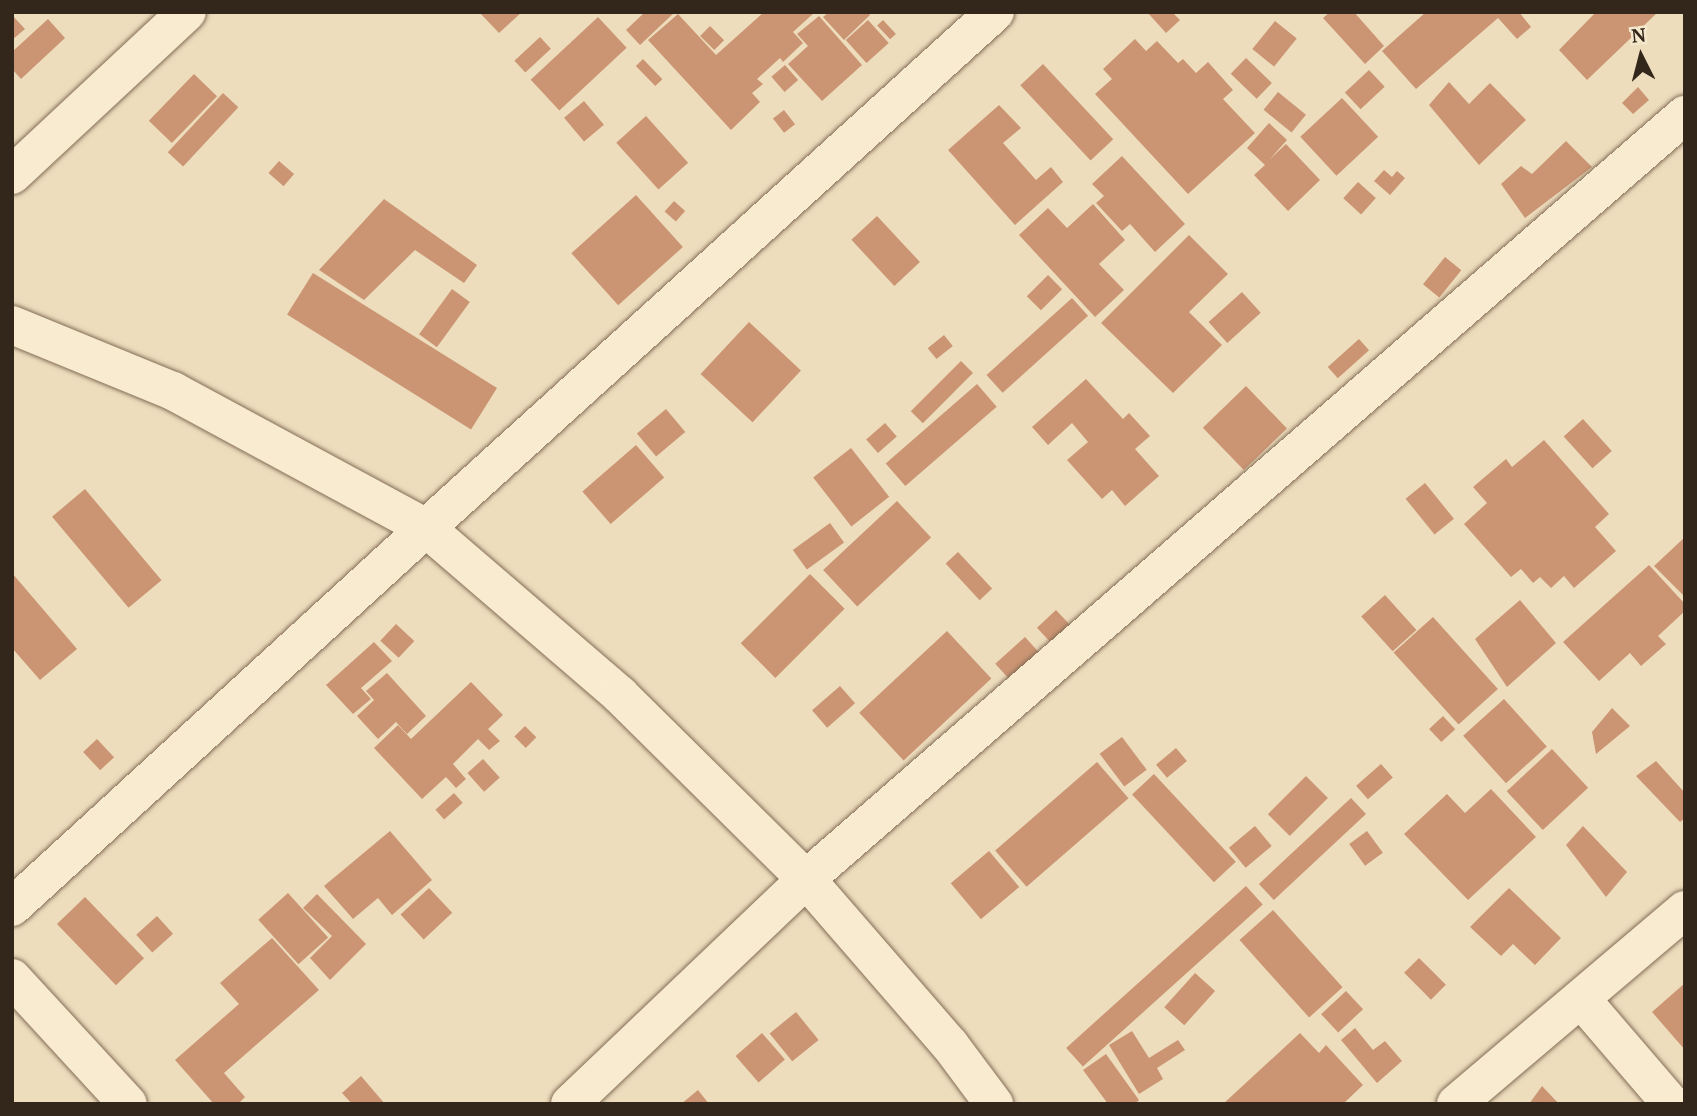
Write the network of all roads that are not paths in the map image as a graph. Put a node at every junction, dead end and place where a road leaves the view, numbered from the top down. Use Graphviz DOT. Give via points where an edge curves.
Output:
graph roads {
  1 [pos="187,12"];
  2 [pos="995,12"];
  3 [pos="1685,115"];
  4 [pos="12,175"];
  5 [pos="12,325"];
  6 [pos="425,527"];
  7 [pos="806,879"];
  8 [pos="12,907"];
  9 [pos="1685,910"];
  10 [pos="12,978"];
  11 [pos="1582,1000"];
  12 [pos="128,1104"];
  13 [pos="570,1104"];
  14 [pos="994,1104"];
  15 [pos="1456,1104"];
  16 [pos="1671,1104"];
  1 -- 4 [label="street"];
  2 -- 6 [label="street"];
  3 -- 7 [label="street"];
  5 -- 6 [label="street" via="173,391"];
  6 -- 7 [label="street" via="620,695"];
  6 -- 8 [label="street"];
  7 -- 13 [label="street"];
  7 -- 14 [label="street" via="950,1045"];
  9 -- 11 [label="street"];
  10 -- 12 [label="street"];
  11 -- 15 [label="street"];
  11 -- 16 [label="street"];
}
